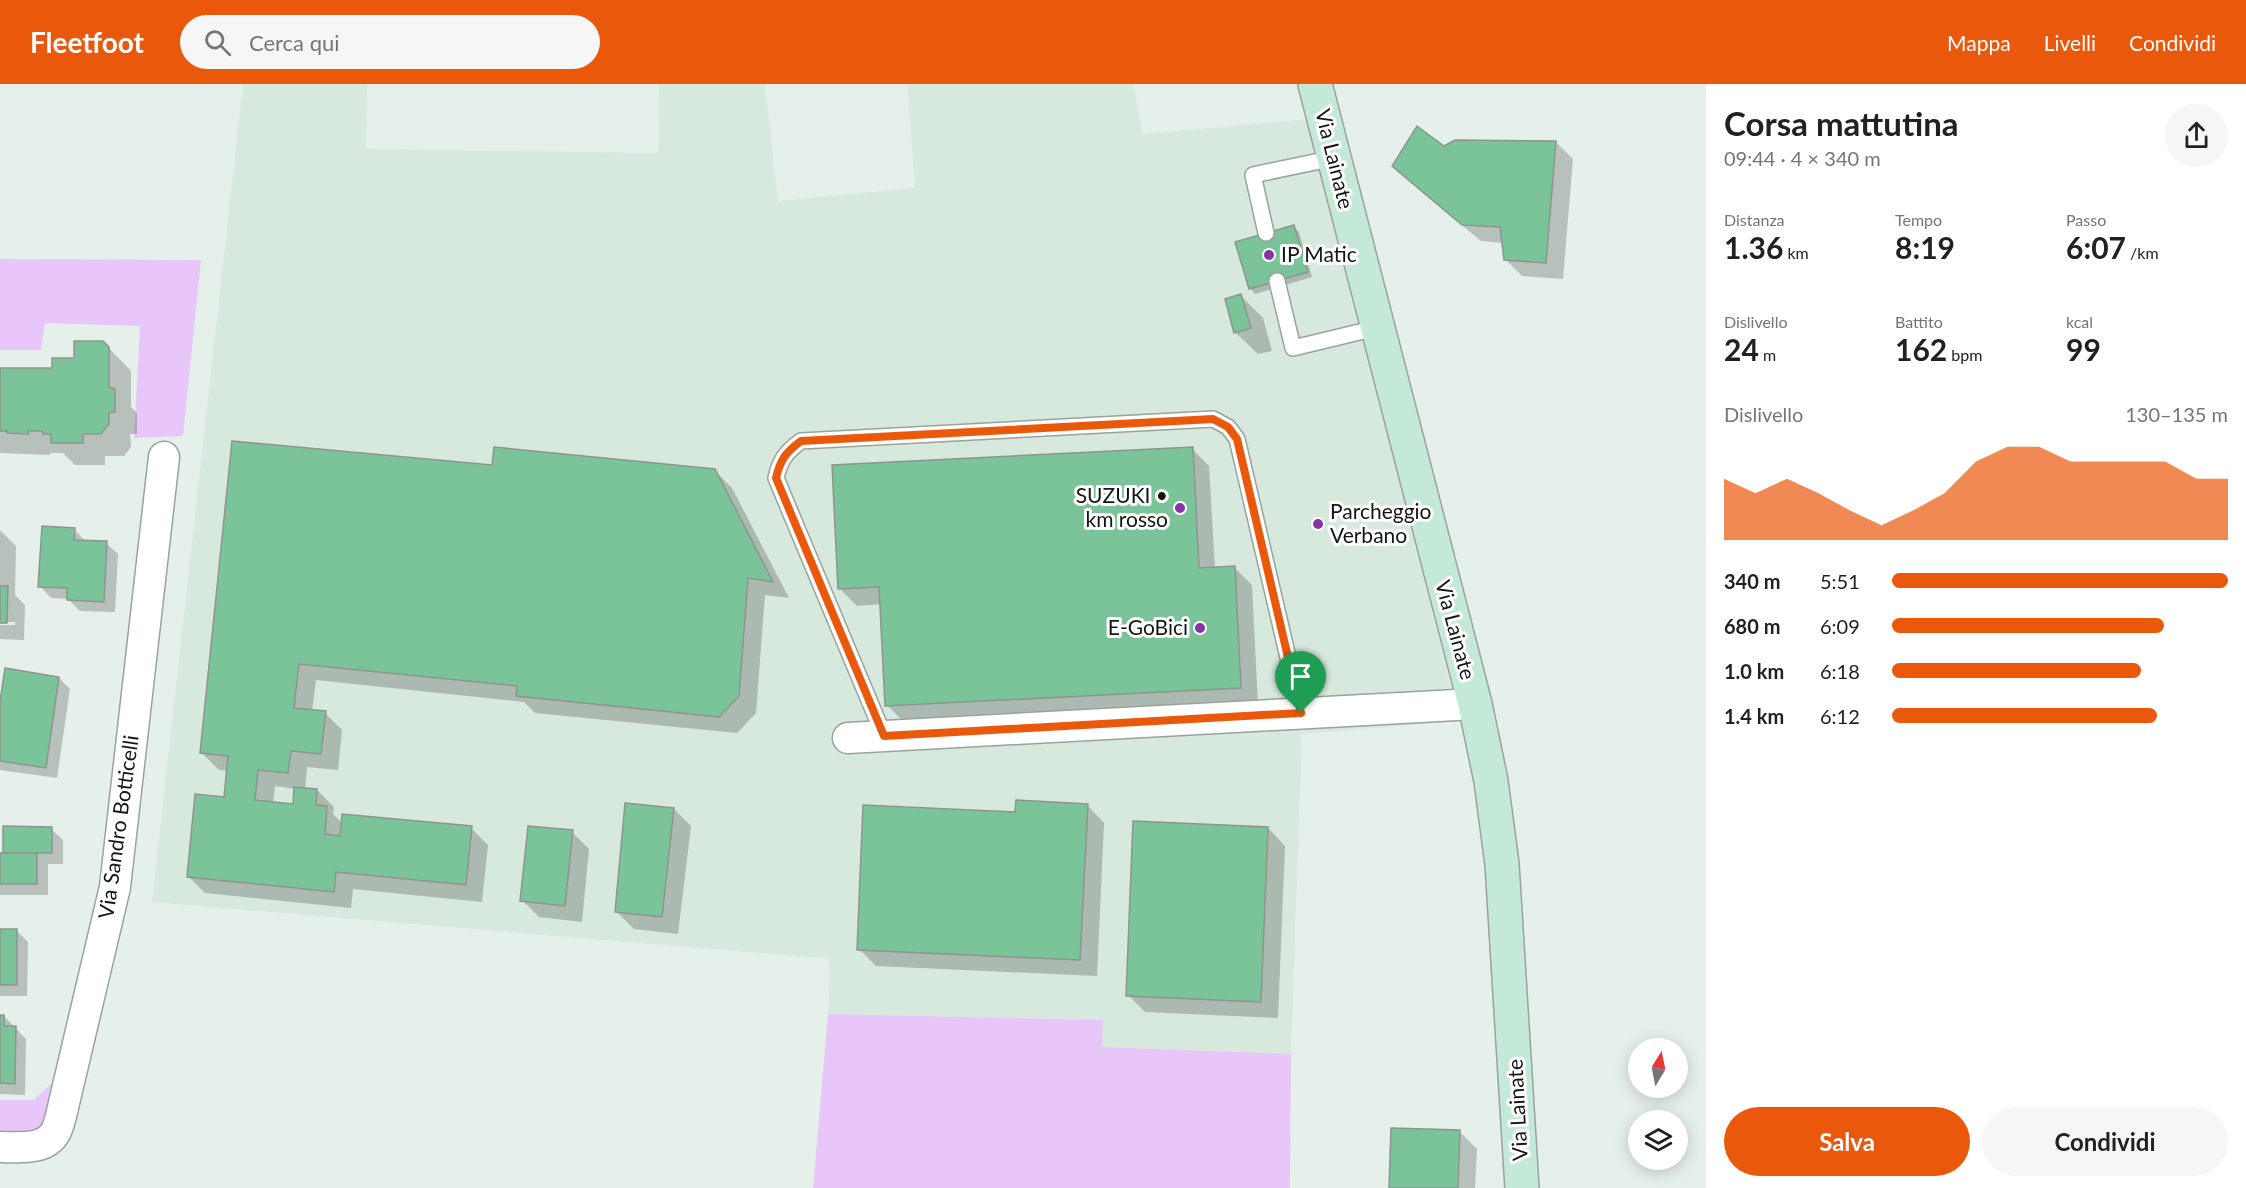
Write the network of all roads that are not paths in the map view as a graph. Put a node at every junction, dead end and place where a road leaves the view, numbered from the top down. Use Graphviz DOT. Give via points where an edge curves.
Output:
graph roads {
  1 [pos="1315,84"];
  2 [pos="1334,158"];
  3 [pos="1266,233"];
  4 [pos="1277,281"];
  5 [pos="1377,328"];
  6 [pos="164,458"];
  7 [pos="1475,704"];
  8 [pos="1301,713"];
  9 [pos="884,736"];
  10 [pos="848,738"];
  11 [pos="0,1147"];
  12 [pos="1522,1188"];
  1 -- 2 [label="main road, Via Lainate"];
  2 -- 3 [label="lane" via="1253,175"];
  2 -- 5 [label="main road, Via Lainate"];
  4 -- 5 [label="lane" via="1293,348"];
  5 -- 7 [label="main road, Via Lainate"];
  6 -- 11 [label="street, Via Sandro Botticelli" via="115,887 64,1103 56,1131 47,1142"];
  7 -- 8 [label="street"];
  7 -- 12 [label="main road, Via Lainate" via="1502,864"];
  8 -- 9 [label="street"];
  8 -- 9 [label="lane" via="1237,439 1228,427 1213,419 801,441 787,452 776,478"];
  9 -- 10 [label="street"];
}
